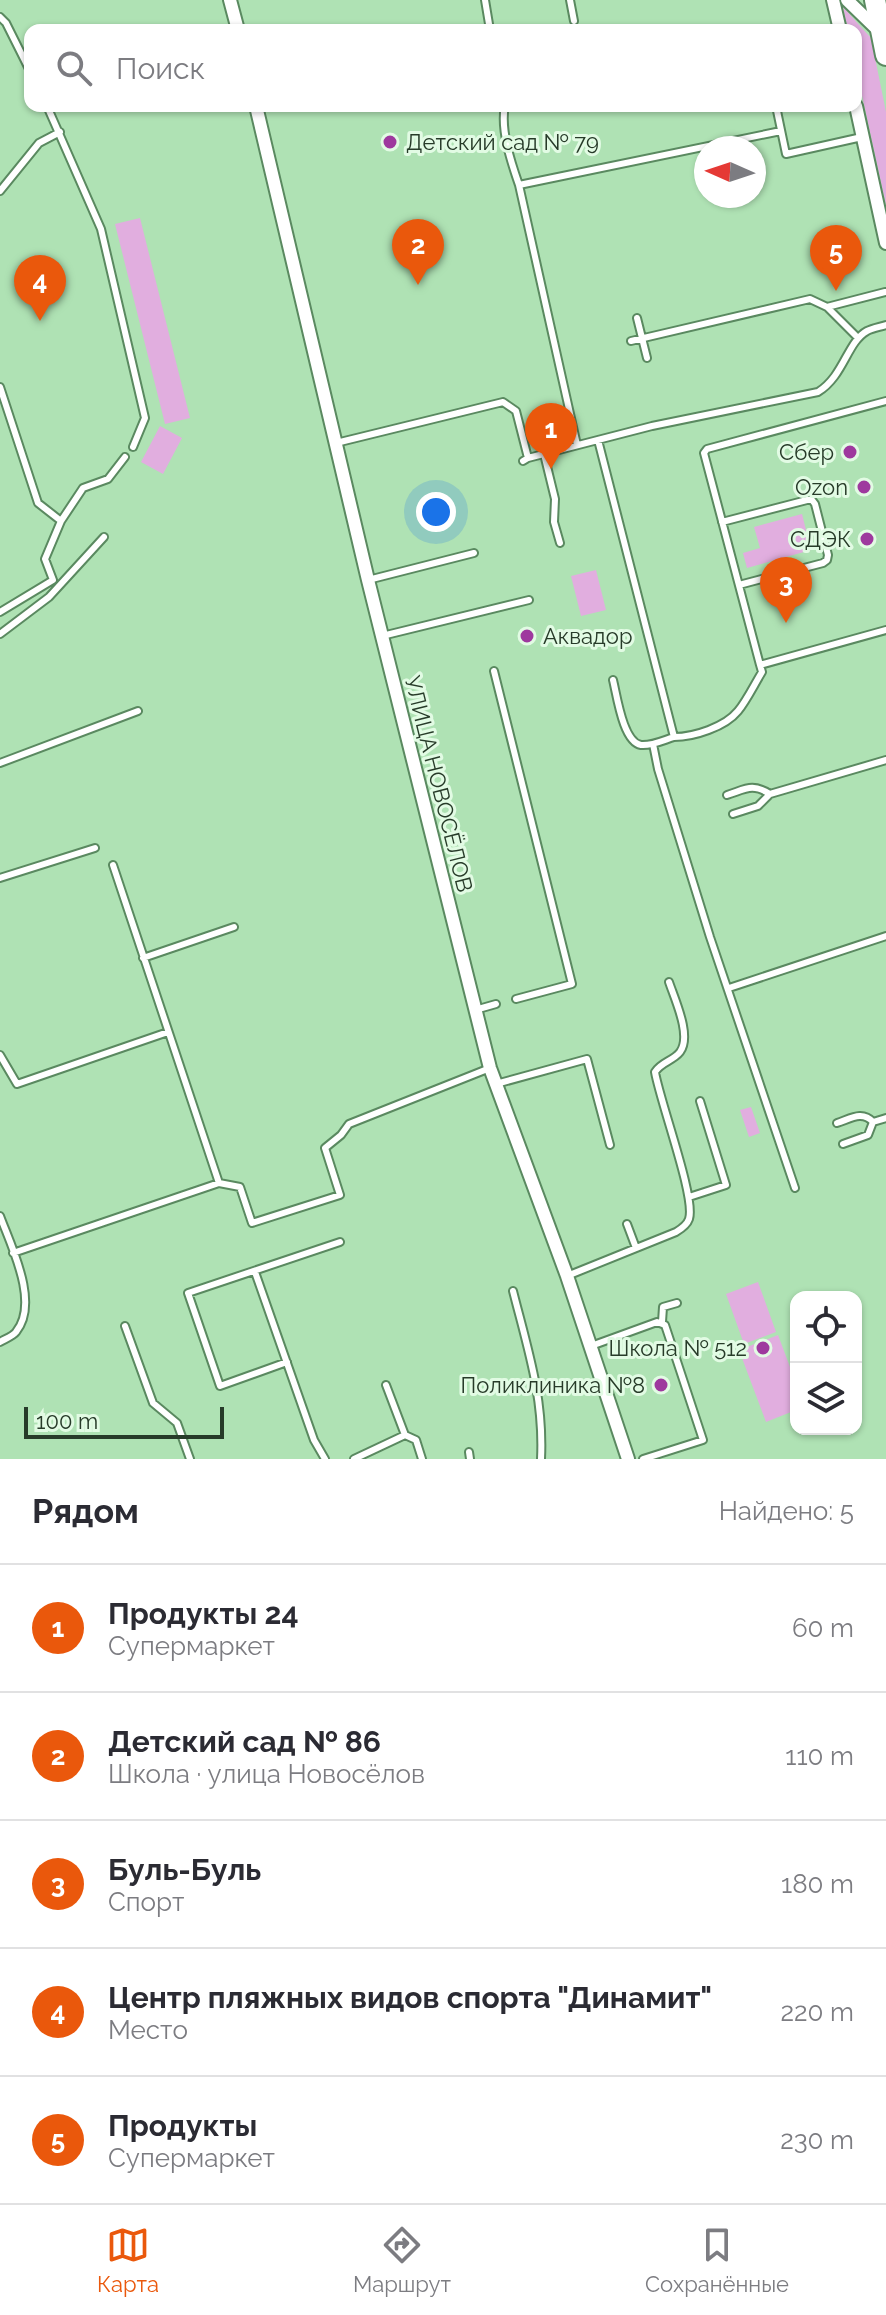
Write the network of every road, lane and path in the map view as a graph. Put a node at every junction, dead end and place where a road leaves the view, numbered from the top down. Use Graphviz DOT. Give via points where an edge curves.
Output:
graph roads {
  1 [pos="230,0"];
  2 [pos="485,0"];
  3 [pos="570,0"];
  4 [pos="833,0"];
  5 [pos="847,0"];
  6 [pos="875,0"];
  7 [pos="0,17"];
  8 [pos="574,21"];
  9 [pos="236,24"];
  10 [pos="489,24"];
  11 [pos="839,24"];
  12 [pos="881,34"];
  13 [pos="886,55"];
  14 [pos="24,59"];
  15 [pos="50,112"];
  16 [pos="257,112"];
  17 [pos="504,112"];
  18 [pos="777,112"];
  19 [pos="857,112"];
  20 [pos="781,131"];
  21 [pos="60,132"];
  22 [pos="862,137"];
  23 [pos="519,185"];
  24 [pos="0,191"];
  25 [pos="886,243"];
  26 [pos="885,292"];
  27 [pos="827,307"];
  28 [pos="637,318"];
  29 [pos="886,325"];
  30 [pos="642,338"];
  31 [pos="858,338"];
  32 [pos="631,341"];
  33 [pos="647,358"];
  34 [pos="0,387"];
  35 [pos="886,401"];
  36 [pos="598,440"];
  37 [pos="335,443"];
  38 [pos="577,445"];
  39 [pos="133,447"];
  40 [pos="544,454"];
  41 [pos="125,457"];
  42 [pos="61,521"];
  43 [pos="722,522"];
  44 [pos="104,537"];
  45 [pos="560,543"];
  46 [pos="474,553"];
  47 [pos="368,580"];
  48 [pos="739,585"];
  49 [pos="529,600"];
  50 [pos="0,612"];
  51 [pos="886,630"];
  52 [pos="0,634"];
  53 [pos="382,636"];
  54 [pos="760,665"];
  55 [pos="494,671"];
  56 [pos="613,680"];
  57 [pos="138,711"];
  58 [pos="674,737"];
  59 [pos="653,744"];
  60 [pos="886,760"];
  61 [pos="0,763"];
  62 [pos="770,794"];
  63 [pos="727,795"];
  64 [pos="733,814"];
  65 [pos="95,848"];
  66 [pos="113,865"];
  67 [pos="0,878"];
  68 [pos="234,927"];
  69 [pos="886,936"];
  70 [pos="143,958"];
  71 [pos="669,982"];
  72 [pos="729,988"];
  73 [pos="516,999"];
  74 [pos="496,1004"];
  75 [pos="475,1010"];
  76 [pos="168,1032"];
  77 [pos="0,1055"];
  78 [pos="490,1068"];
  79 [pos="496,1084"];
  80 [pos="700,1101"];
  81 [pos="886,1118"];
  82 [pos="873,1122"];
  83 [pos="837,1123"];
  84 [pos="843,1144"];
  85 [pos="610,1145"];
  86 [pos="219,1183"];
  87 [pos="795,1188"];
  88 [pos="689,1197"];
  89 [pos="0,1216"];
  90 [pos="627,1224"];
  91 [pos="340,1242"];
  92 [pos="636,1248"];
  93 [pos="13,1253"];
  94 [pos="255,1272"];
  95 [pos="567,1276"];
  96 [pos="513,1291"];
  97 [pos="677,1303"];
  98 [pos="662,1322"];
  99 [pos="125,1326"];
  100 [pos="0,1342"];
  101 [pos="591,1346"];
  102 [pos="287,1362"];
  103 [pos="386,1385"];
  104 [pos="405,1435"];
  105 [pos="190,1459"];
  106 [pos="325,1459"];
  107 [pos="354,1459"];
  108 [pos="422,1459"];
  109 [pos="541,1459"];
  110 [pos="628,1459"];
  111 [pos="643,1459"];
  1 -- 9 [label="street"];
  2 -- 10 [label="lane"];
  3 -- 8 [label="lane"];
  4 -- 11 [label="street"];
  5 -- 12 [label="street"];
  6 -- 12 [label="main road"];
  7 -- 14 [label="lane"];
  12 -- 13 [label="main road"];
  15 -- 21 [label="lane"];
  16 -- 37 [label="street, УЛИЦА НОВОСЁЛОВ"];
  17 -- 23 [label="lane"];
  18 -- 20 [label="lane"];
  19 -- 22 [label="street"];
  20 -- 22 [label="lane" via="786,154"];
  20 -- 23 [label="lane"];
  21 -- 24 [label="lane" via="39,143"];
  21 -- 39 [label="lane" via="101,229 145,418"];
  22 -- 25 [label="street"];
  23 -- 38 [label="lane"];
  26 -- 27 [label="lane"];
  27 -- 30 [label="lane" via="810,299"];
  27 -- 31 [label="lane"];
  28 -- 30 [label="lane"];
  29 -- 31 [label="lane"];
  30 -- 32 [label="lane"];
  30 -- 33 [label="lane"];
  31 -- 36 [label="lane" via="836,378 818,392"];
  34 -- 42 [label="lane" via="38,503"];
  35 -- 43 [label="lane" via="707,449"];
  36 -- 38 [label="lane"];
  36 -- 58 [label="lane"];
  37 -- 40 [label="lane" via="503,402 516,411 526,460"];
  37 -- 47 [label="street, УЛИЦА НОВОСЁЛОВ"];
  38 -- 40 [label="lane"];
  40 -- 45 [label="lane"];
  41 -- 42 [label="lane" via="108,479 83,488"];
  42 -- 50 [label="lane" via="45,559 53,580"];
  43 -- 48 [label="lane"];
  43 -- 48 [label="lane" via="812,500 825,542 828,555 823,563"];
  44 -- 52 [label="lane" via="49,597"];
  46 -- 47 [label="lane"];
  47 -- 53 [label="street, УЛИЦА НОВОСЁЛОВ"];
  48 -- 54 [label="lane"];
  49 -- 53 [label="lane"];
  51 -- 54 [label="lane"];
  53 -- 75 [label="street, УЛИЦА НОВОСЁЛОВ"];
  54 -- 58 [label="lane" via="762,672 727,721"];
  55 -- 73 [label="lane" via="572,984"];
  56 -- 59 [label="lane" via="632,740"];
  57 -- 61 [label="lane"];
  58 -- 59 [label="lane"];
  59 -- 72 [label="lane"];
  60 -- 62 [label="lane"];
  62 -- 63 [label="lane" via="753,787"];
  62 -- 64 [label="lane" via="758,806"];
  65 -- 67 [label="lane"];
  66 -- 70 [label="lane"];
  68 -- 70 [label="lane"];
  69 -- 72 [label="lane"];
  70 -- 76 [label="lane"];
  71 -- 88 [label="lane" via="686,1038 678,1055 655,1072"];
  72 -- 87 [label="lane"];
  74 -- 75 [label="lane"];
  75 -- 78 [label="street, УЛИЦА НОВОСЁЛОВ"];
  76 -- 77 [label="lane" via="17,1084"];
  76 -- 86 [label="lane"];
  78 -- 79 [label="street, УЛИЦА НОВОСЁЛОВ"];
  78 -- 86 [label="lane" via="349,1124 325,1148 340,1195 252,1223 240,1187"];
  79 -- 85 [label="lane" via="587,1059"];
  79 -- 95 [label="street, УЛИЦА НОВОСЁЛОВ"];
  80 -- 88 [label="lane" via="726,1185"];
  81 -- 82 [label="lane"];
  82 -- 83 [label="lane" via="861,1115"];
  82 -- 84 [label="lane" via="868,1135"];
  86 -- 93 [label="lane"];
  88 -- 92 [label="lane" via="684,1226"];
  89 -- 93 [label="lane"];
  90 -- 92 [label="lane"];
  91 -- 94 [label="lane"];
  92 -- 95 [label="lane"];
  93 -- 100 [label="lane" via="26,1299 15,1334"];
  94 -- 102 [label="lane"];
  94 -- 102 [label="lane" via="188,1293 220,1386"];
  95 -- 101 [label="street, УЛИЦА НОВОСЁЛОВ"];
  96 -- 109 [label="lane" via="539,1392"];
  97 -- 98 [label="lane" via="663,1307"];
  98 -- 101 [label="lane"];
  98 -- 111 [label="lane" via="703,1440"];
  99 -- 105 [label="lane" via="153,1403 177,1423"];
  101 -- 110 [label="street, УЛИЦА НОВОСЁЛОВ"];
  102 -- 106 [label="lane"];
  103 -- 104 [label="lane"];
  104 -- 107 [label="lane"];
  104 -- 108 [label="lane" via="416,1440"];
}
